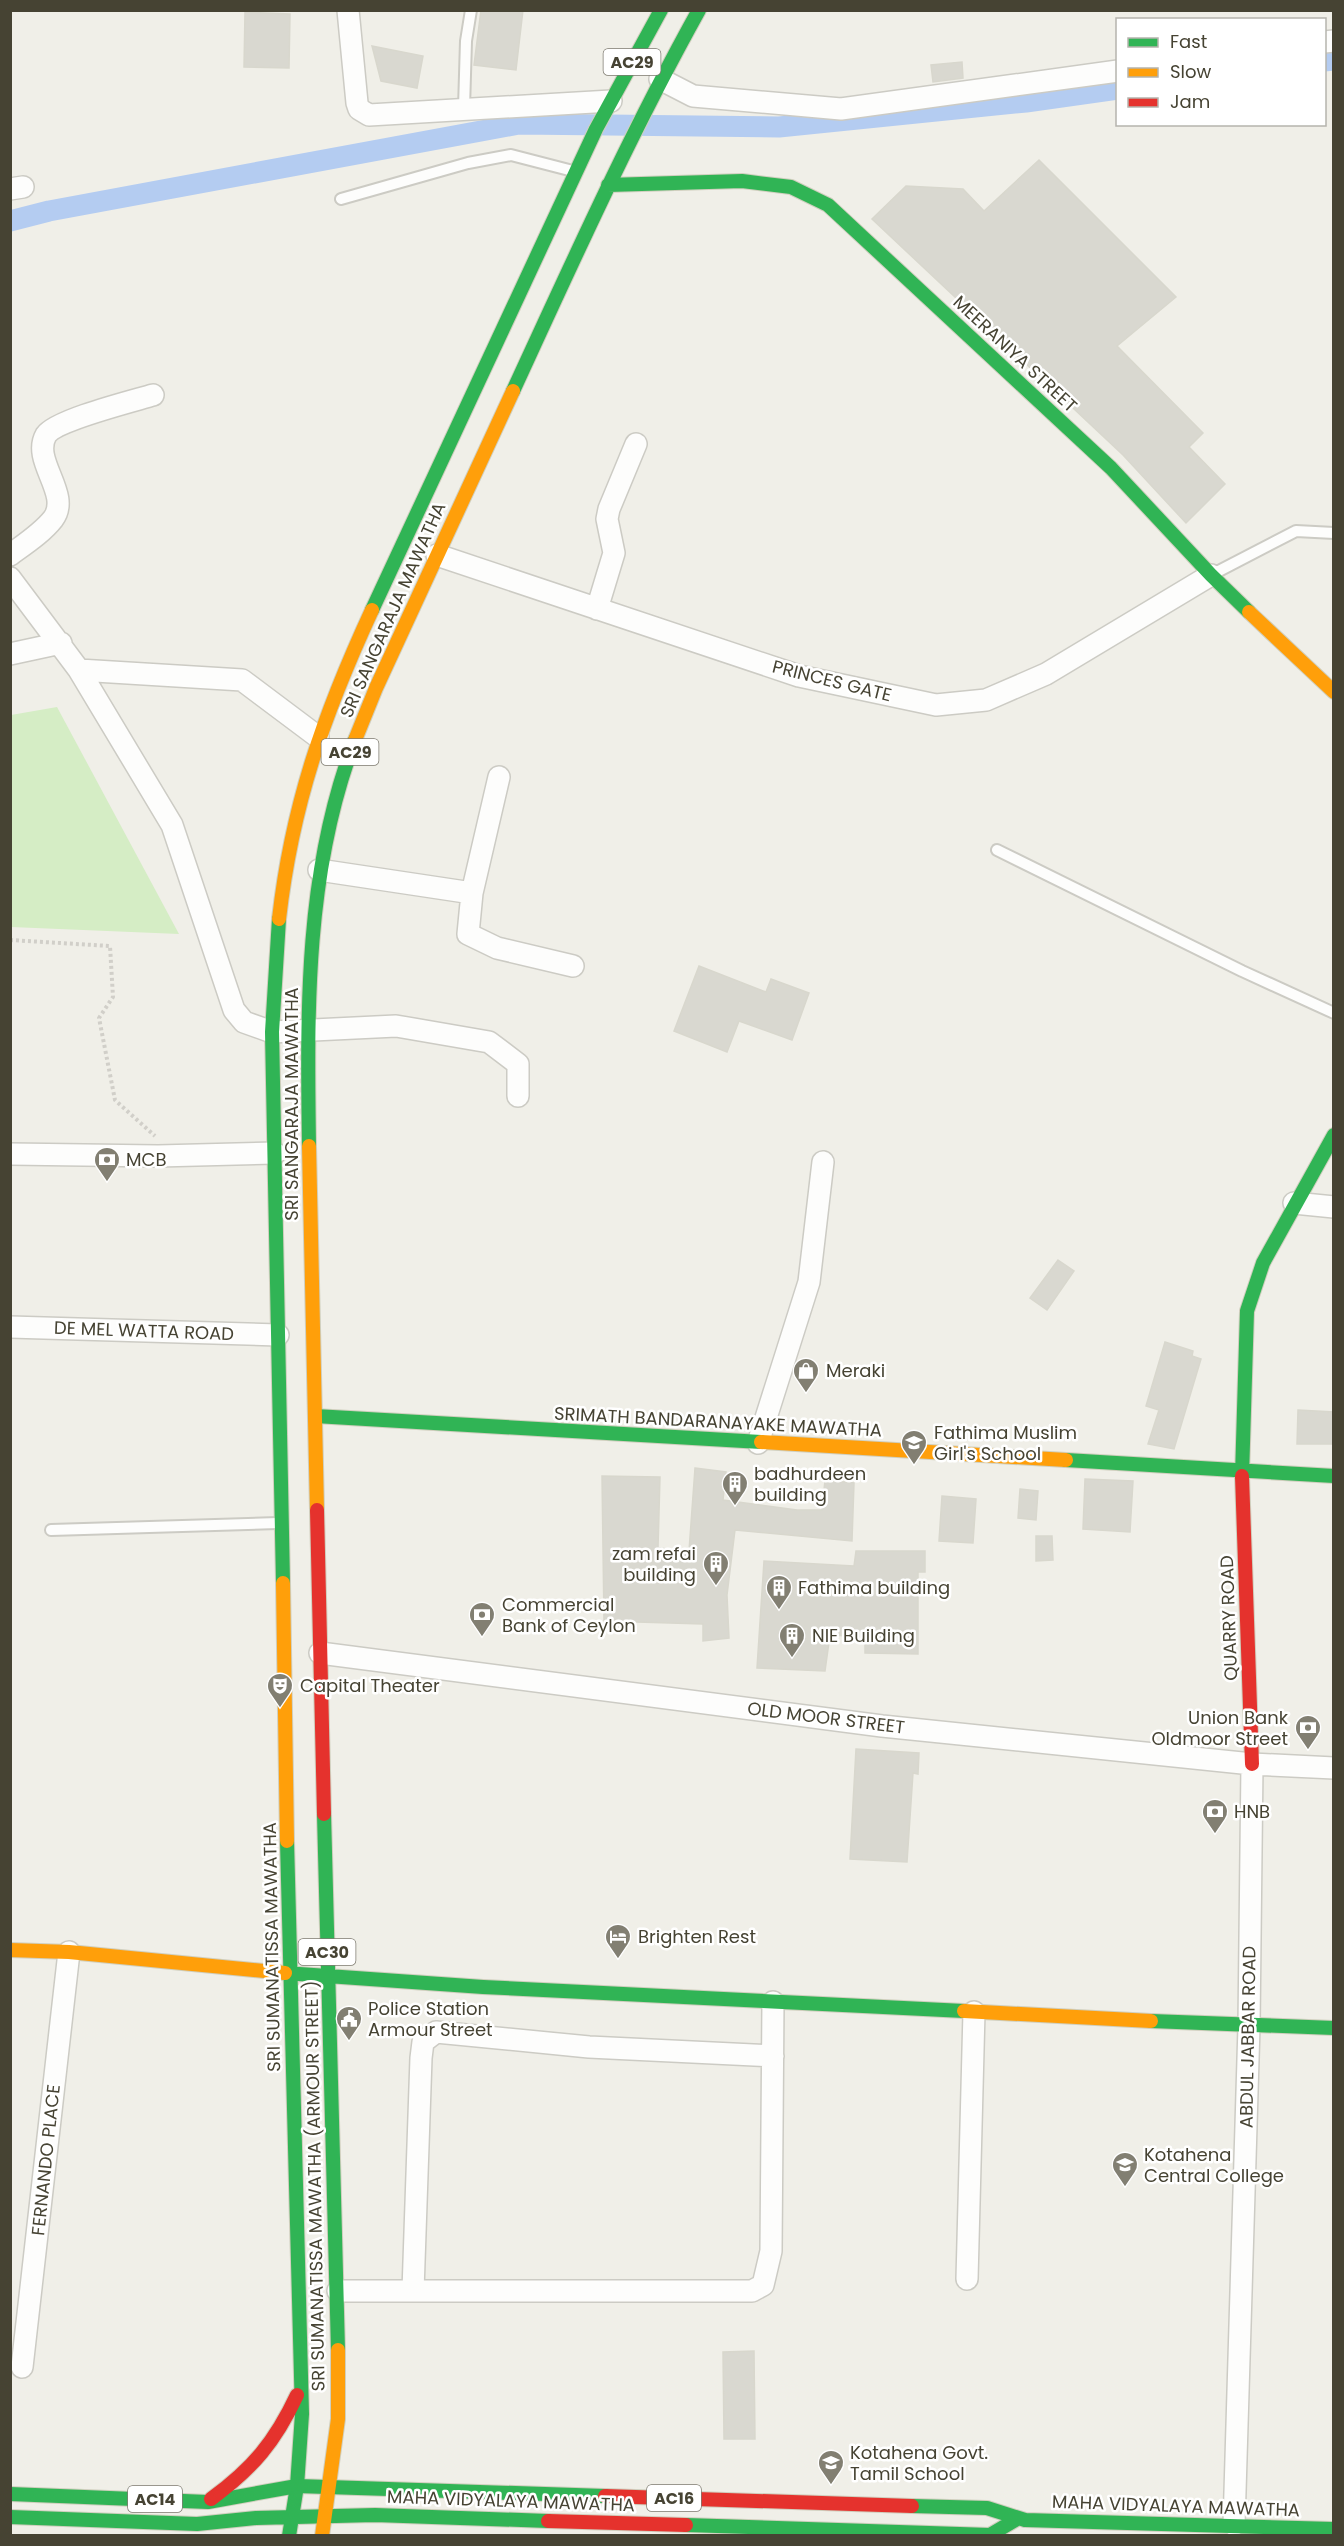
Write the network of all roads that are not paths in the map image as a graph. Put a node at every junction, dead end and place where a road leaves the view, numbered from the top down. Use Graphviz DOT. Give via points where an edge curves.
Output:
graph roads {
  1 [pos="348,10"];
  2 [pos="471,10"];
  3 [pos="661,10"];
  4 [pos="699,10"];
  5 [pos="1116,70"];
  6 [pos="658,83"];
  7 [pos="464,108"];
  8 [pos="608,108"];
  9 [pos="578,166"];
  10 [pos="608,185"];
  11 [pos="341,199"];
  12 [pos="153,395"];
  13 [pos="636,444"];
  14 [pos="1334,533"];
  15 [pos="10,555"];
  16 [pos="437,555"];
  17 [pos="1211,575"];
  18 [pos="10,578"];
  19 [pos="597,609"];
  20 [pos="61,643"];
  21 [pos="10,654"];
  22 [pos="80,670"];
  23 [pos="1334,692"];
  24 [pos="318,737"];
  25 [pos="499,777"];
  26 [pos="997,850"];
  27 [pos="319,870"];
  28 [pos="472,893"];
  29 [pos="573,966"];
  30 [pos="1334,1013"];
  31 [pos="307,1031"];
  32 [pos="272,1032"];
  33 [pos="518,1096"];
  34 [pos="1334,1135"];
  35 [pos="274,1153"];
  36 [pos="10,1154"];
  37 [pos="823,1162"];
  38 [pos="1294,1203"];
  39 [pos="1334,1207"];
  40 [pos="10,1327"];
  41 [pos="278,1335"];
  42 [pos="279,1407"];
  43 [pos="315,1416"];
  44 [pos="758,1443"];
  45 [pos="1242,1471"];
  46 [pos="1334,1476"];
  47 [pos="281,1523"];
  48 [pos="51,1530"];
  49 [pos="320,1653"];
  50 [pos="1252,1764"];
  51 [pos="1334,1768"];
  52 [pos="10,1950"];
  53 [pos="69,1952"];
  54 [pos="290,1974"];
  55 [pos="327,1976"];
  56 [pos="773,2002"];
  57 [pos="974,2012"];
  58 [pos="1249,2026"];
  59 [pos="1334,2028"];
  60 [pos="773,2056"];
  61 [pos="967,2279"];
  62 [pos="338,2291"];
  63 [pos="413,2291"];
  64 [pos="22,2367"];
  65 [pos="302,2384"];
  66 [pos="297,2486"];
  67 [pos="330,2487"];
  68 [pos="10,2494"];
  69 [pos="207,2502"];
  70 [pos="325,2516"];
  71 [pos="10,2517"];
  72 [pos="291,2517"];
  73 [pos="1021,2520"];
  74 [pos="154,2523"];
  75 [pos="1234,2525"];
  76 [pos="1334,2529"];
  77 [pos="181,2535"];
  78 [pos="289,2535"];
  79 [pos="322,2535"];
  80 [pos="1024,2535"];
  1 -- 7 [label="street" via="357,103 363,113"];
  2 -- 7 [label="lane"];
  3 -- 8 [label="main road, SRI SANGARAJA MAWATHA / AC29"];
  4 -- 6 [label="main road, SRI SANGARAJA MAWATHA / AC29"];
  5 -- 6 [label="street" via="841,109 693,96"];
  6 -- 10 [label="main road, SRI SANGARAJA MAWATHA / AC29"];
  7 -- 8 [label="street"];
  8 -- 9 [label="main road, SRI SANGARAJA MAWATHA / AC29"];
  9 -- 11 [label="lane" via="511,155 468,163"];
  9 -- 24 [label="main road, SRI SANGARAJA MAWATHA / AC29" via="342,675"];
  10 -- 16 [label="main road, SRI SANGARAJA MAWATHA / AC29"];
  10 -- 17 [label="main road, MEERANIYA STREET" via="742,181 791,187 828,205 1111,468"];
  12 -- 15 [label="street" via="66,422 47,434 42,447 58,503 54,518"];
  13 -- 19 [label="street" via="609,509 607,519 614,553"];
  14 -- 17 [label="lane" via="1296,531"];
  16 -- 19 [label="street, PRINCES GATE"];
  16 -- 27 [label="main road, SRI SANGARAJA MAWATHA / AC29" via="346,762"];
  17 -- 19 [label="street, PRINCES GATE" via="1046,674 986,700 936,705 799,675"];
  17 -- 23 [label="main road, MEERANIYA STREET"];
  18 -- 20 [label="street"];
  20 -- 21 [label="street"];
  20 -- 22 [label="street"];
  22 -- 24 [label="street" via="242,680"];
  22 -- 32 [label="street" via="172,825 234,1010 244,1022"];
  24 -- 32 [label="main road, SRI SANGARAJA MAWATHA / AC29" via="286,865 277,925"];
  25 -- 28 [label="street"];
  26 -- 30 [label="lane"];
  27 -- 28 [label="street"];
  27 -- 31 [label="main road, SRI SANGARAJA MAWATHA / AC29"];
  28 -- 29 [label="street" via="468,934 497,948"];
  31 -- 32 [label="street"];
  31 -- 33 [label="street" via="396,1026 489,1042 518,1064"];
  31 -- 43 [label="main road, SRI SANGARAJA MAWATHA / AC29"];
  32 -- 35 [label="main road, SRI SANGARAJA MAWATHA / AC29"];
  34 -- 38 [label="main road, QUARRY ROAD"];
  35 -- 36 [label="street"];
  35 -- 41 [label="main road, SRI SANGARAJA MAWATHA / AC29"];
  37 -- 44 [label="street" via="809,1282"];
  38 -- 39 [label="street"];
  38 -- 45 [label="main road, QUARRY ROAD" via="1263,1263 1247,1311"];
  40 -- 41 [label="street, DE MEL WATTA ROAD"];
  41 -- 42 [label="main road, SRI SANGARAJA MAWATHA / AC29"];
  42 -- 47 [label="main road, SRI SUMANATISSA MAWATHA / AC30"];
  43 -- 44 [label="main road, SRIMATH BANDARANAYAKE MAWATHA"];
  43 -- 49 [label="main road, SRI SUMANATISSA MAWATHA (ARMOUR STREET) / AC30"];
  44 -- 45 [label="main road, SRIMATH BANDARANAYAKE MAWATHA"];
  45 -- 46 [label="main road, SRIMATH BANDARANAYAKE MAWATHA"];
  45 -- 50 [label="main road, QUARRY ROAD"];
  47 -- 48 [label="lane"];
  47 -- 54 [label="main road, SRI SUMANATISSA MAWATHA / AC30"];
  49 -- 50 [label="street, OLD MOOR STREET" via="882,1726"];
  49 -- 55 [label="main road, SRI SUMANATISSA MAWATHA (ARMOUR STREET) / AC30"];
  50 -- 51 [label="street, OLD MOOR STREET"];
  50 -- 58 [label="street, ABDUL JABBAR ROAD"];
  52 -- 53 [label="main road"];
  53 -- 54 [label="main road"];
  53 -- 64 [label="street, FERNANDO PLACE"];
  54 -- 55 [label="main road"];
  54 -- 65 [label="main road, SRI SUMANATISSA MAWATHA / AC30"];
  55 -- 56 [label="main road"];
  55 -- 62 [label="main road, SRI SUMANATISSA MAWATHA (ARMOUR STREET) / AC30"];
  56 -- 57 [label="main road"];
  56 -- 60 [label="street"];
  57 -- 58 [label="main road"];
  57 -- 61 [label="street"];
  58 -- 59 [label="main road"];
  58 -- 75 [label="street, ABDUL JABBAR ROAD"];
  60 -- 63 [label="street" via="771,2251 763,2285 752,2292"];
  60 -- 63 [label="street" via="589,2047 436,2032 423,2042 420,2058"];
  62 -- 63 [label="street"];
  62 -- 67 [label="main road, SRI SUMANATISSA MAWATHA (ARMOUR STREET) / AC30" via="338,2419"];
  65 -- 66 [label="main road, SRI SUMANATISSA MAWATHA / AC30"];
  65 -- 69 [label="main road" via="279,2434 259,2461"];
  66 -- 67 [label="main road, AC14"];
  66 -- 69 [label="main road, AC14"];
  66 -- 72 [label="main road, SRI SUMANATISSA MAWATHA"];
  67 -- 70 [label="main road, SRI SUMANATISSA MAWATHA (ARMOUR STREET)"];
  67 -- 73 [label="main road, MAHA VIDYALAYA MAWATHA / AC16" via="987,2508"];
  68 -- 69 [label="main road, AC14"];
  70 -- 72 [label="main road, AC14"];
  70 -- 73 [label="main road, MAHA VIDYALAYA MAWATHA / AC16" via="990,2535"];
  70 -- 79 [label="main road, SRI SUMANATISSA MAWATHA (ARMOUR STREET)"];
  71 -- 74 [label="main road, AC14"];
  72 -- 74 [label="main road, AC14"];
  72 -- 78 [label="main road, SRI SUMANATISSA MAWATHA"];
  73 -- 75 [label="main road, MAHA VIDYALAYA MAWATHA / AC16"];
  73 -- 80 [label="main road"];
  74 -- 77 [label="main road"];
  75 -- 76 [label="main road, MAHA VIDYALAYA MAWATHA / AC16"];
}
